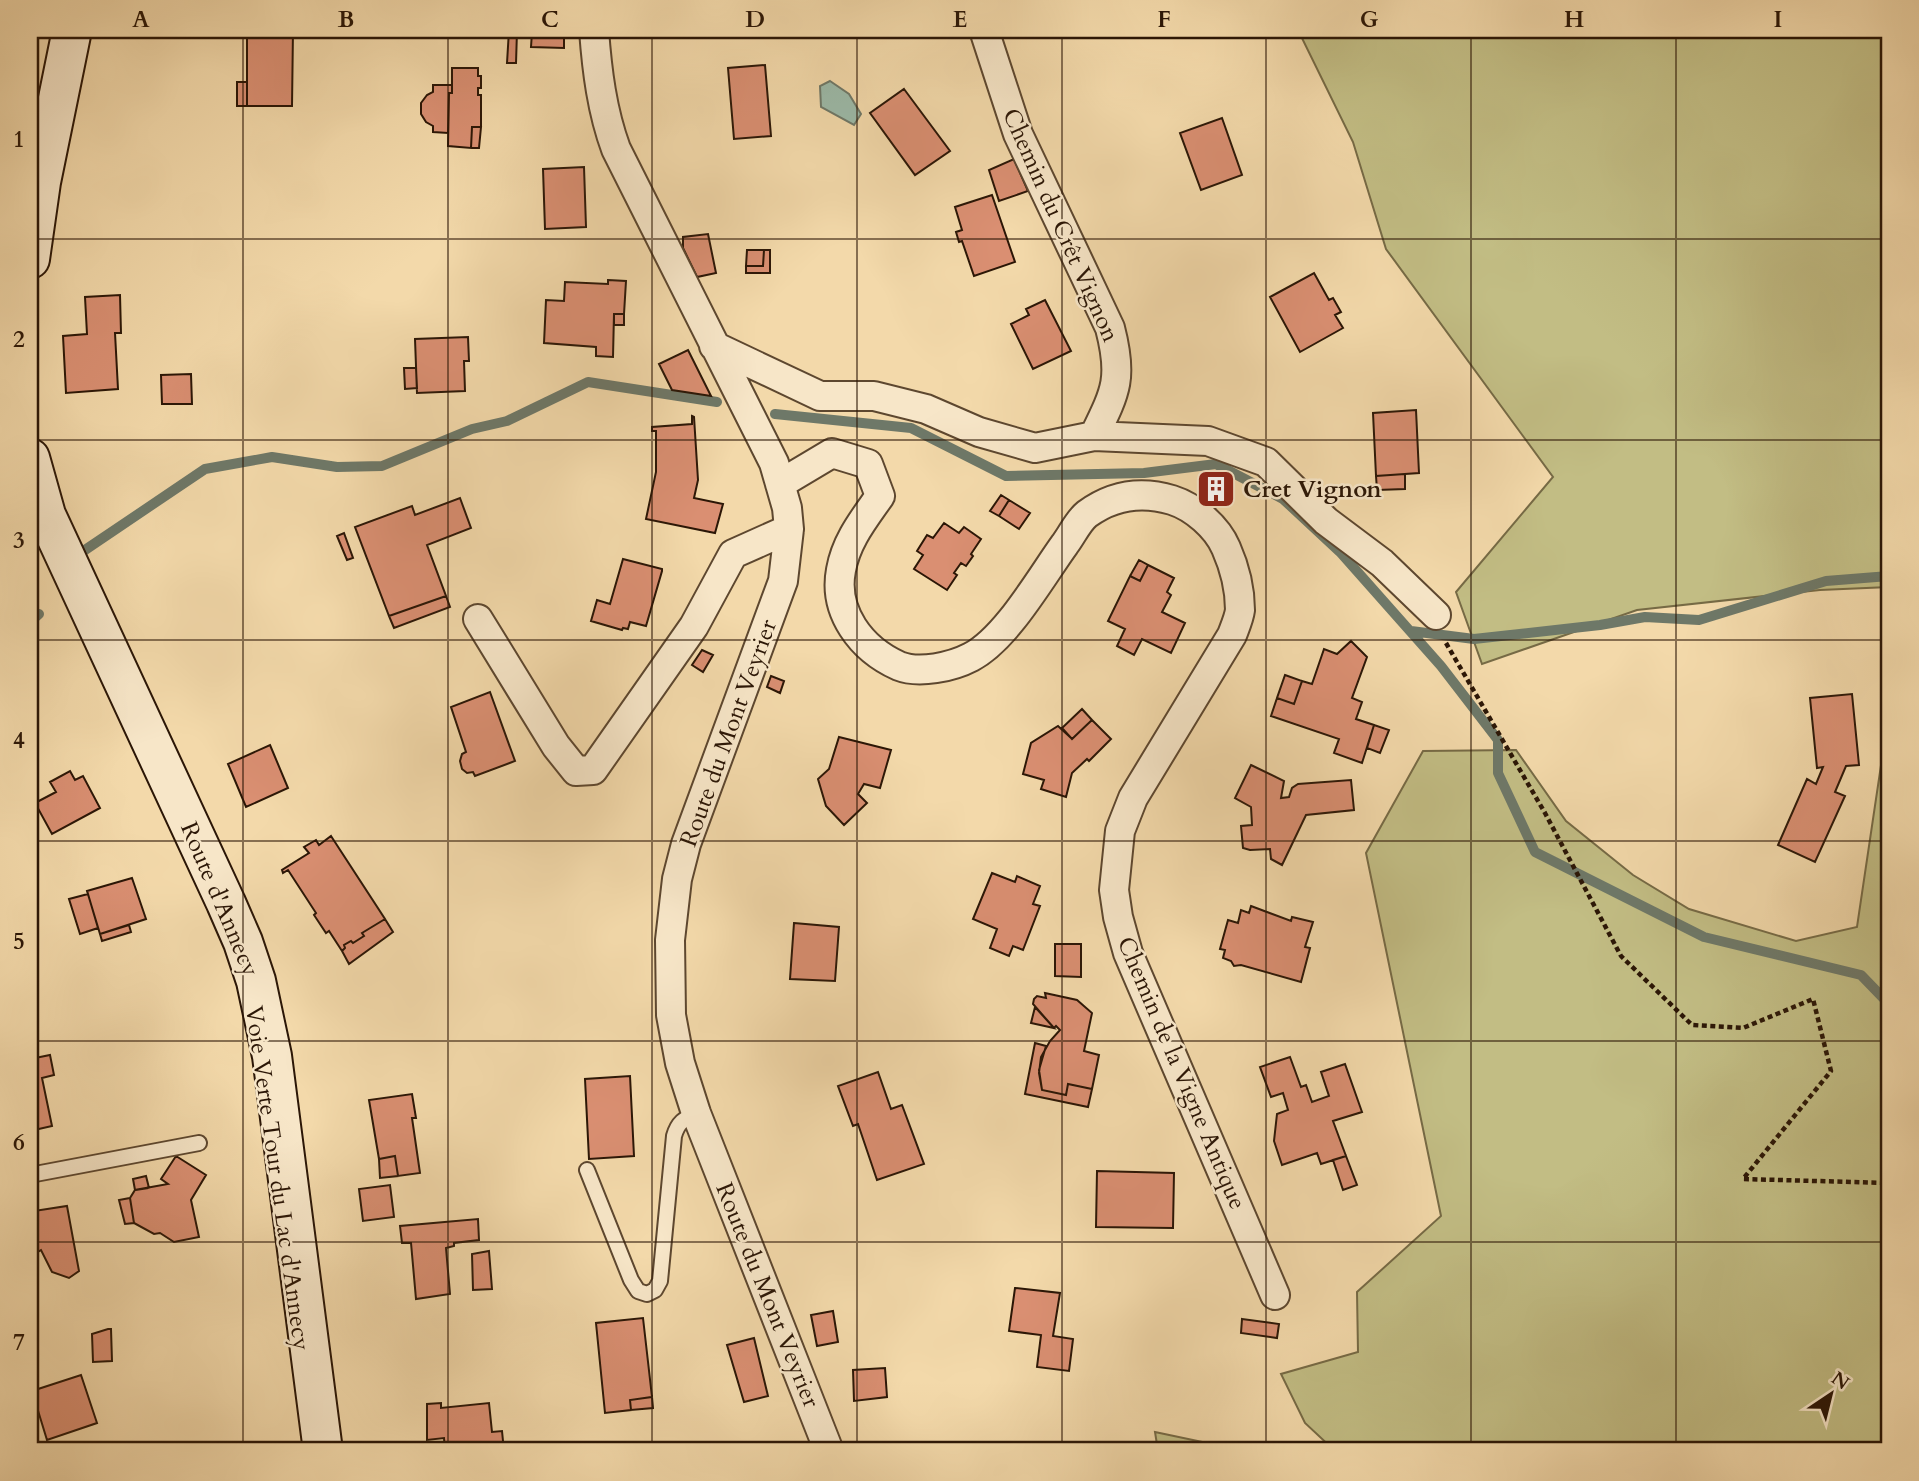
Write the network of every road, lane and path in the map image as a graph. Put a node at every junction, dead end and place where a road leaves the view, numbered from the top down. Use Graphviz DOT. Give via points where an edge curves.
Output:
graph roads {
  1 [pos="72,30"];
  2 [pos="594,30"];
  3 [pos="984,30"];
  4 [pos="30,259"];
  5 [pos="714,346"];
  6 [pos="1094,436"];
  7 [pos="30,458"];
  8 [pos="780,484"];
  9 [pos="789,529"];
  10 [pos="1430,609"];
  11 [pos="478,620"];
  12 [pos="696,1113"];
  13 [pos="200,1143"];
  14 [pos="587,1170"];
  15 [pos="30,1175"];
  16 [pos="1889,1183"];
  17 [pos="1275,1295"];
  18 [pos="323,1451"];
  19 [pos="829,1451"];
  1 -- 4 [label="main road"];
  2 -- 5 [label="street, Route du Mont Veyrier" via="604,111 616,149"];
  3 -- 6 [label="street, Chemin du Crêt Vignon" via="1018,134 1110,328 1118,358 1115,395"];
  5 -- 6 [label="street" via="820,396 874,396 913,405 979,432 1035,448"];
  5 -- 8 [label="street, Route du Mont Veyrier" via="774,463"];
  6 -- 10 [label="street" via="1208,441 1266,462 1326,521 1382,563"];
  7 -- 18 [label="main road, Route d'Annecy" via="46,515 226,903 256,981 278,1099"];
  8 -- 9 [label="street, Route du Mont Veyrier"];
  8 -- 17 [label="street, Chemin de la Vigne Antique" via="832,453 868,464 880,496 851,537 840,571 842,611 874,651 901,667 950,665 972,657 995,640 1086,515 1110,501 1154,495 1181,503 1208,522 1226,546 1240,611 1232,635 1133,798 1120,831 1114,890 1128,953"];
  9 -- 11 [label="street" via="733,554 694,626 593,770 576,771 556,747"];
  9 -- 12 [label="street, Route du Mont Veyrier" via="783,581 700,800 677,879 670,940 671,1015"];
  10 -- 16 [label="path" via="1621,956 1692,1025 1743,1028 1813,999 1830,1071 1744,1180"];
  12 -- 14 [label="lane" via="681,1121 674,1136 660,1280 655,1290 647,1294 638,1291 631,1280"];
  12 -- 19 [label="street, Route du Mont Veyrier"];
  13 -- 15 [label="lane"];
}
